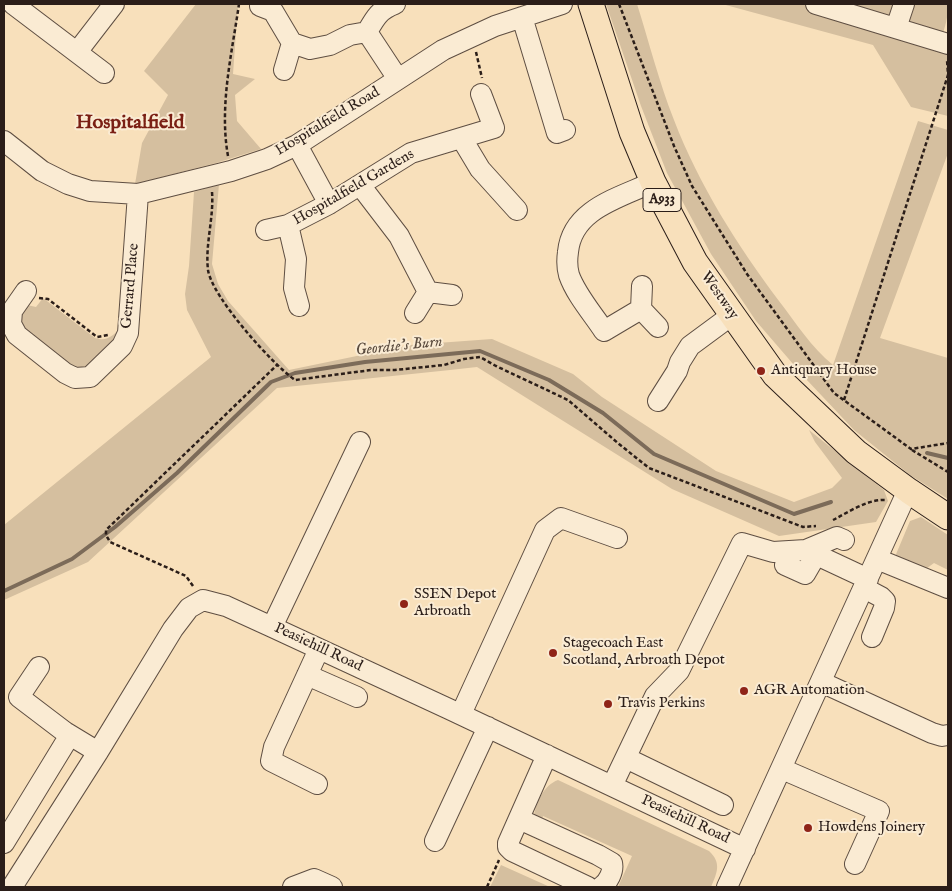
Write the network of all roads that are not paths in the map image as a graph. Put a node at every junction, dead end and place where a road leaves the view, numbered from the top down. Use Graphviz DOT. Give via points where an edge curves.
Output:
graph roads {
  1 [pos="14,4"];
  2 [pos="114,4"];
  3 [pos="395,4"];
  4 [pos="562,4"];
  5 [pos="591,4"];
  6 [pos="816,4"];
  7 [pos="904,4"];
  8 [pos="260,6"];
  9 [pos="522,17"];
  10 [pos="896,28"];
  11 [pos="367,32"];
  12 [pos="948,43"];
  13 [pos="292,44"];
  14 [pos="77,52"];
  15 [pos="284,70"];
  16 [pos="104,73"];
  17 [pos="398,79"];
  18 [pos="482,94"];
  19 [pos="565,130"];
  20 [pos="462,139"];
  21 [pos="4,140"];
  22 [pos="297,145"];
  23 [pos="653,182"];
  24 [pos="360,185"];
  25 [pos="138,194"];
  26 [pos="328,204"];
  27 [pos="517,210"];
  28 [pos="288,225"];
  29 [pos="266,230"];
  30 [pos="642,286"];
  31 [pos="26,291"];
  32 [pos="428,292"];
  33 [pos="452,295"];
  34 [pos="299,306"];
  35 [pos="641,309"];
  36 [pos="415,313"];
  37 [pos="732,315"];
  38 [pos="658,327"];
  39 [pos="658,401"];
  40 [pos="360,442"];
  41 [pos="906,496"];
  42 [pos="948,517"];
  43 [pos="617,538"];
  44 [pos="844,540"];
  45 [pos="811,552"];
  46 [pos="877,559"];
  47 [pos="785,565"];
  48 [pos="866,584"];
  49 [pos="948,588"];
  50 [pos="272,627"];
  51 [pos="872,637"];
  52 [pos="319,649"];
  53 [pos="39,666"];
  54 [pos="307,675"];
  55 [pos="821,682"];
  56 [pos="356,697"];
  57 [pos="461,714"];
  58 [pos="488,727"];
  59 [pos="70,735"];
  60 [pos="948,735"];
  61 [pos="98,752"];
  62 [pos="547,755"];
  63 [pos="626,758"];
  64 [pos="782,769"];
  65 [pos="317,784"];
  66 [pos="612,786"];
  67 [pos="723,805"];
  68 [pos="519,819"];
  69 [pos="436,841"];
  70 [pos="4,843"];
  71 [pos="745,849"];
  72 [pos="855,864"];
  73 [pos="12,887"];
  74 [pos="293,887"];
  75 [pos="332,887"];
  76 [pos="588,887"];
  77 [pos="601,887"];
  78 [pos="727,887"];
  1 -- 14 [label="street"];
  2 -- 14 [label="street"];
  3 -- 11 [label="street" via="384,8"];
  4 -- 9 [label="street, Hospitalfield Road"];
  5 -- 23 [label="main road, Westway / A933" via="632,132"];
  6 -- 10 [label="street"];
  7 -- 10 [label="street"];
  8 -- 13 [label="street" via="273,11"];
  9 -- 17 [label="street, Hospitalfield Road" via="470,36"];
  9 -- 19 [label="street" via="558,133"];
  10 -- 12 [label="street"];
  11 -- 13 [label="street" via="310,49"];
  11 -- 17 [label="street"];
  13 -- 15 [label="street"];
  14 -- 16 [label="street"];
  17 -- 22 [label="street, Hospitalfield Road"];
  18 -- 20 [label="street, Hospitalfield Gardens" via="494,128"];
  20 -- 24 [label="street, Hospitalfield Gardens" via="411,153"];
  20 -- 27 [label="street" via="480,169"];
  21 -- 25 [label="street, Hospitalfield Road" via="42,171 68,184 90,191"];
  22 -- 25 [label="street, Hospitalfield Road" via="231,171"];
  22 -- 26 [label="street"];
  23 -- 35 [label="street" via="594,210 580,221 569,240 569,274 604,331"];
  23 -- 37 [label="main road, Westway / A933" via="695,262"];
  24 -- 26 [label="street, Hospitalfield Gardens"];
  24 -- 32 [label="street" via="399,236"];
  25 -- 31 [label="street, Gerrard Place" via="128,333 122,346 90,377 75,378 16,335 11,324 12,311"];
  26 -- 28 [label="street, Hospitalfield Gardens"];
  28 -- 29 [label="street, Hospitalfield Gardens"];
  28 -- 34 [label="street" via="296,259 294,288"];
  30 -- 35 [label="street"];
  32 -- 33 [label="street"];
  32 -- 36 [label="street"];
  35 -- 38 [label="street"];
  37 -- 39 [label="street" via="690,346"];
  37 -- 41 [label="main road, Westway / A933" via="775,375"];
  40 -- 50 [label="street"];
  41 -- 42 [label="main road, Westway / A933"];
  41 -- 46 [label="street, Peasiehill Road"];
  43 -- 57 [label="street" via="561,518 545,530"];
  44 -- 45 [label="street" via="837,537"];
  45 -- 47 [label="street" via="805,574"];
  45 -- 48 [label="street"];
  45 -- 63 [label="street" via="773,552 742,543 679,671 655,696"];
  46 -- 48 [label="street, Peasiehill Road"];
  46 -- 49 [label="street"];
  48 -- 51 [label="street" via="885,602"];
  48 -- 55 [label="street, Peasiehill Road"];
  50 -- 52 [label="street, Peasiehill Road"];
  50 -- 61 [label="street, Peasiehill Road" via="226,606 203,600 189,608"];
  52 -- 54 [label="street"];
  52 -- 57 [label="street, Peasiehill Road"];
  53 -- 59 [label="street" via="19,697"];
  54 -- 56 [label="street"];
  54 -- 65 [label="street" via="274,747 271,761"];
  55 -- 60 [label="street" via="932,732"];
  55 -- 64 [label="street, Peasiehill Road"];
  57 -- 58 [label="street, Peasiehill Road"];
  58 -- 62 [label="street, Peasiehill Road"];
  58 -- 69 [label="street"];
  59 -- 61 [label="street"];
  59 -- 70 [label="street"];
  61 -- 73 [label="street"];
  62 -- 66 [label="street, Peasiehill Road"];
  62 -- 68 [label="street"];
  63 -- 66 [label="street"];
  63 -- 67 [label="street"];
  64 -- 71 [label="street, Peasiehill Road"];
  64 -- 72 [label="street" via="879,811"];
  66 -- 71 [label="street, Peasiehill Road"];
  68 -- 76 [label="street" via="508,843 512,851"];
  68 -- 77 [label="street" via="612,864 606,884"];
  71 -- 78 [label="street, Peasiehill Road"];
  74 -- 75 [label="street" via="314,879"];
}
